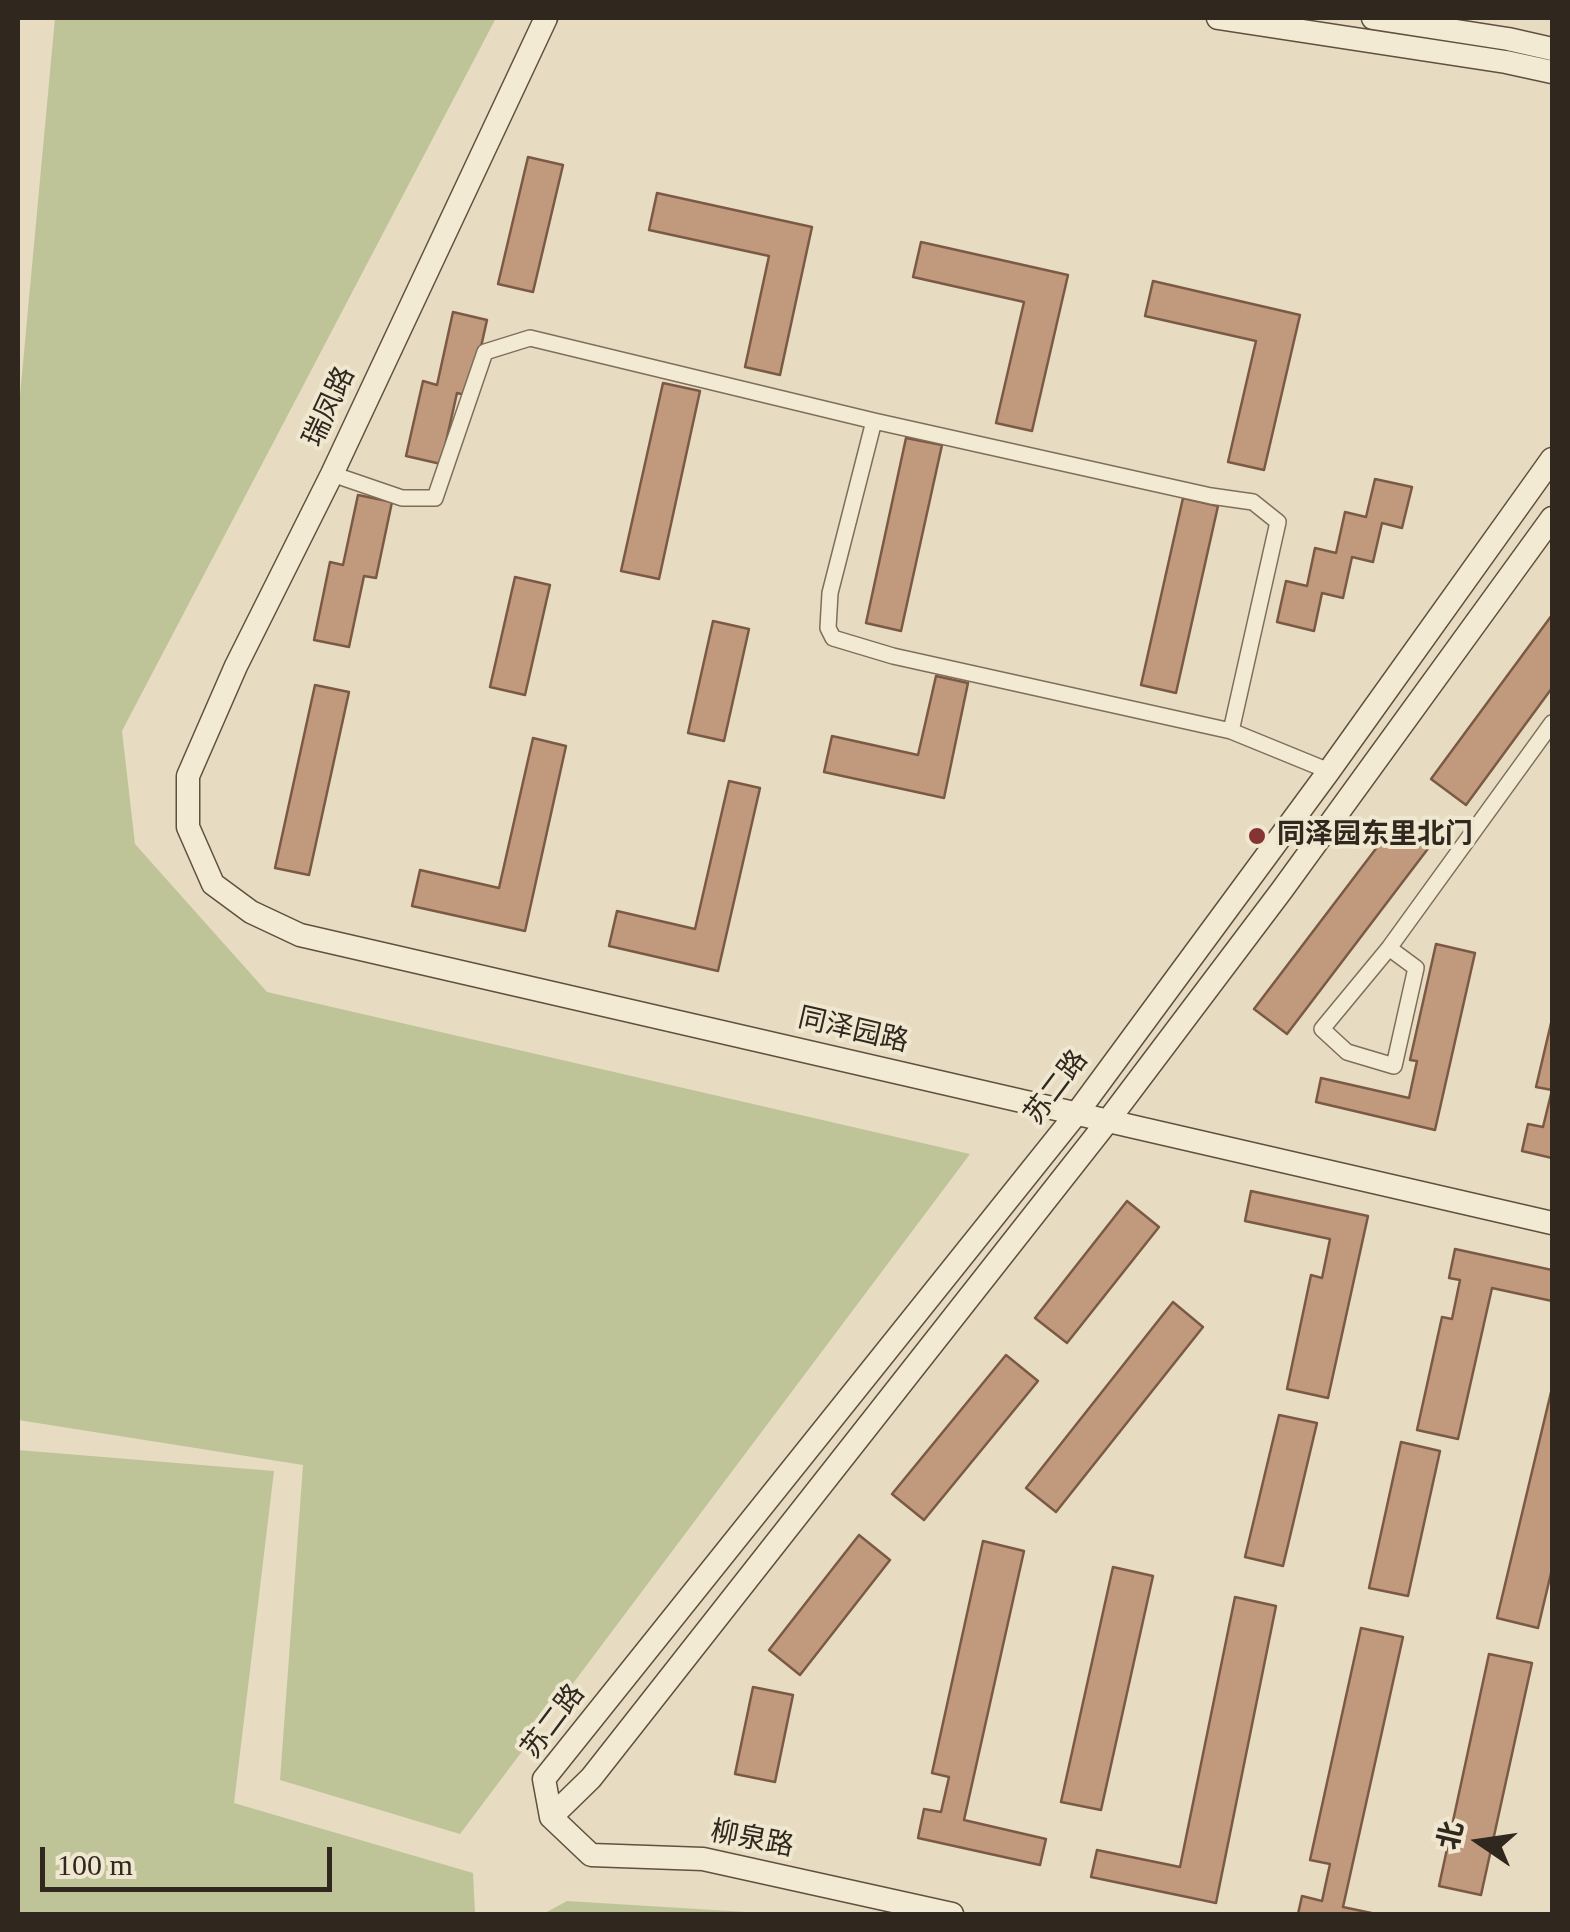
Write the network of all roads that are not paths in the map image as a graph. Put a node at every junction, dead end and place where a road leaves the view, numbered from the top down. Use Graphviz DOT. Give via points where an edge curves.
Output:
graph roads {
  1 [pos="546,18"];
  2 [pos="1218,18"];
  3 [pos="1372,18"];
  4 [pos="1552,49"];
  5 [pos="1552,72"];
  6 [pos="874,421"];
  7 [pos="1552,460"];
  8 [pos="332,474"];
  9 [pos="1552,518"];
  10 [pos="1552,724"];
  11 [pos="1231,731"];
  12 [pos="1329,771"];
  13 [pos="188,827"];
  14 [pos="1390,948"];
  15 [pos="1077,1114"];
  16 [pos="1107,1122"];
  17 [pos="1552,1223"];
  18 [pos="551,1817"];
  19 [pos="952,1914"];
  1 -- 8 [label="street, 瑞凤路"];
  2 -- 5 [label="street"];
  3 -- 4 [label="street"];
  6 -- 8 [label="street" via="530,338 484,352 434,498 402,498"];
  6 -- 11 [label="street" via="830,593 833,638"];
  6 -- 11 [label="street" via="1252,502 1278,522"];
  7 -- 12 [label="street, 苏二路"];
  8 -- 13 [label="street, 瑞凤路" via="188,776"];
  9 -- 16 [label="street"];
  10 -- 14 [label="street"];
  11 -- 12 [label="street"];
  12 -- 15 [label="street, 苏二路"];
  13 -- 15 [label="street, 同泽园路" via="213,884 300,936"];
  14 -- 14 [label="street" via="1416,968 1394,1066 1347,1052 1322,1029"];
  15 -- 16 [label="street, 同泽园路"];
  15 -- 18 [label="street, 苏二路" via="544,1779"];
  16 -- 17 [label="street, 同泽园路"];
  16 -- 18 [label="street" via="591,1778"];
  18 -- 19 [label="street, 柳泉路" via="590,1855 703,1859"];
}
